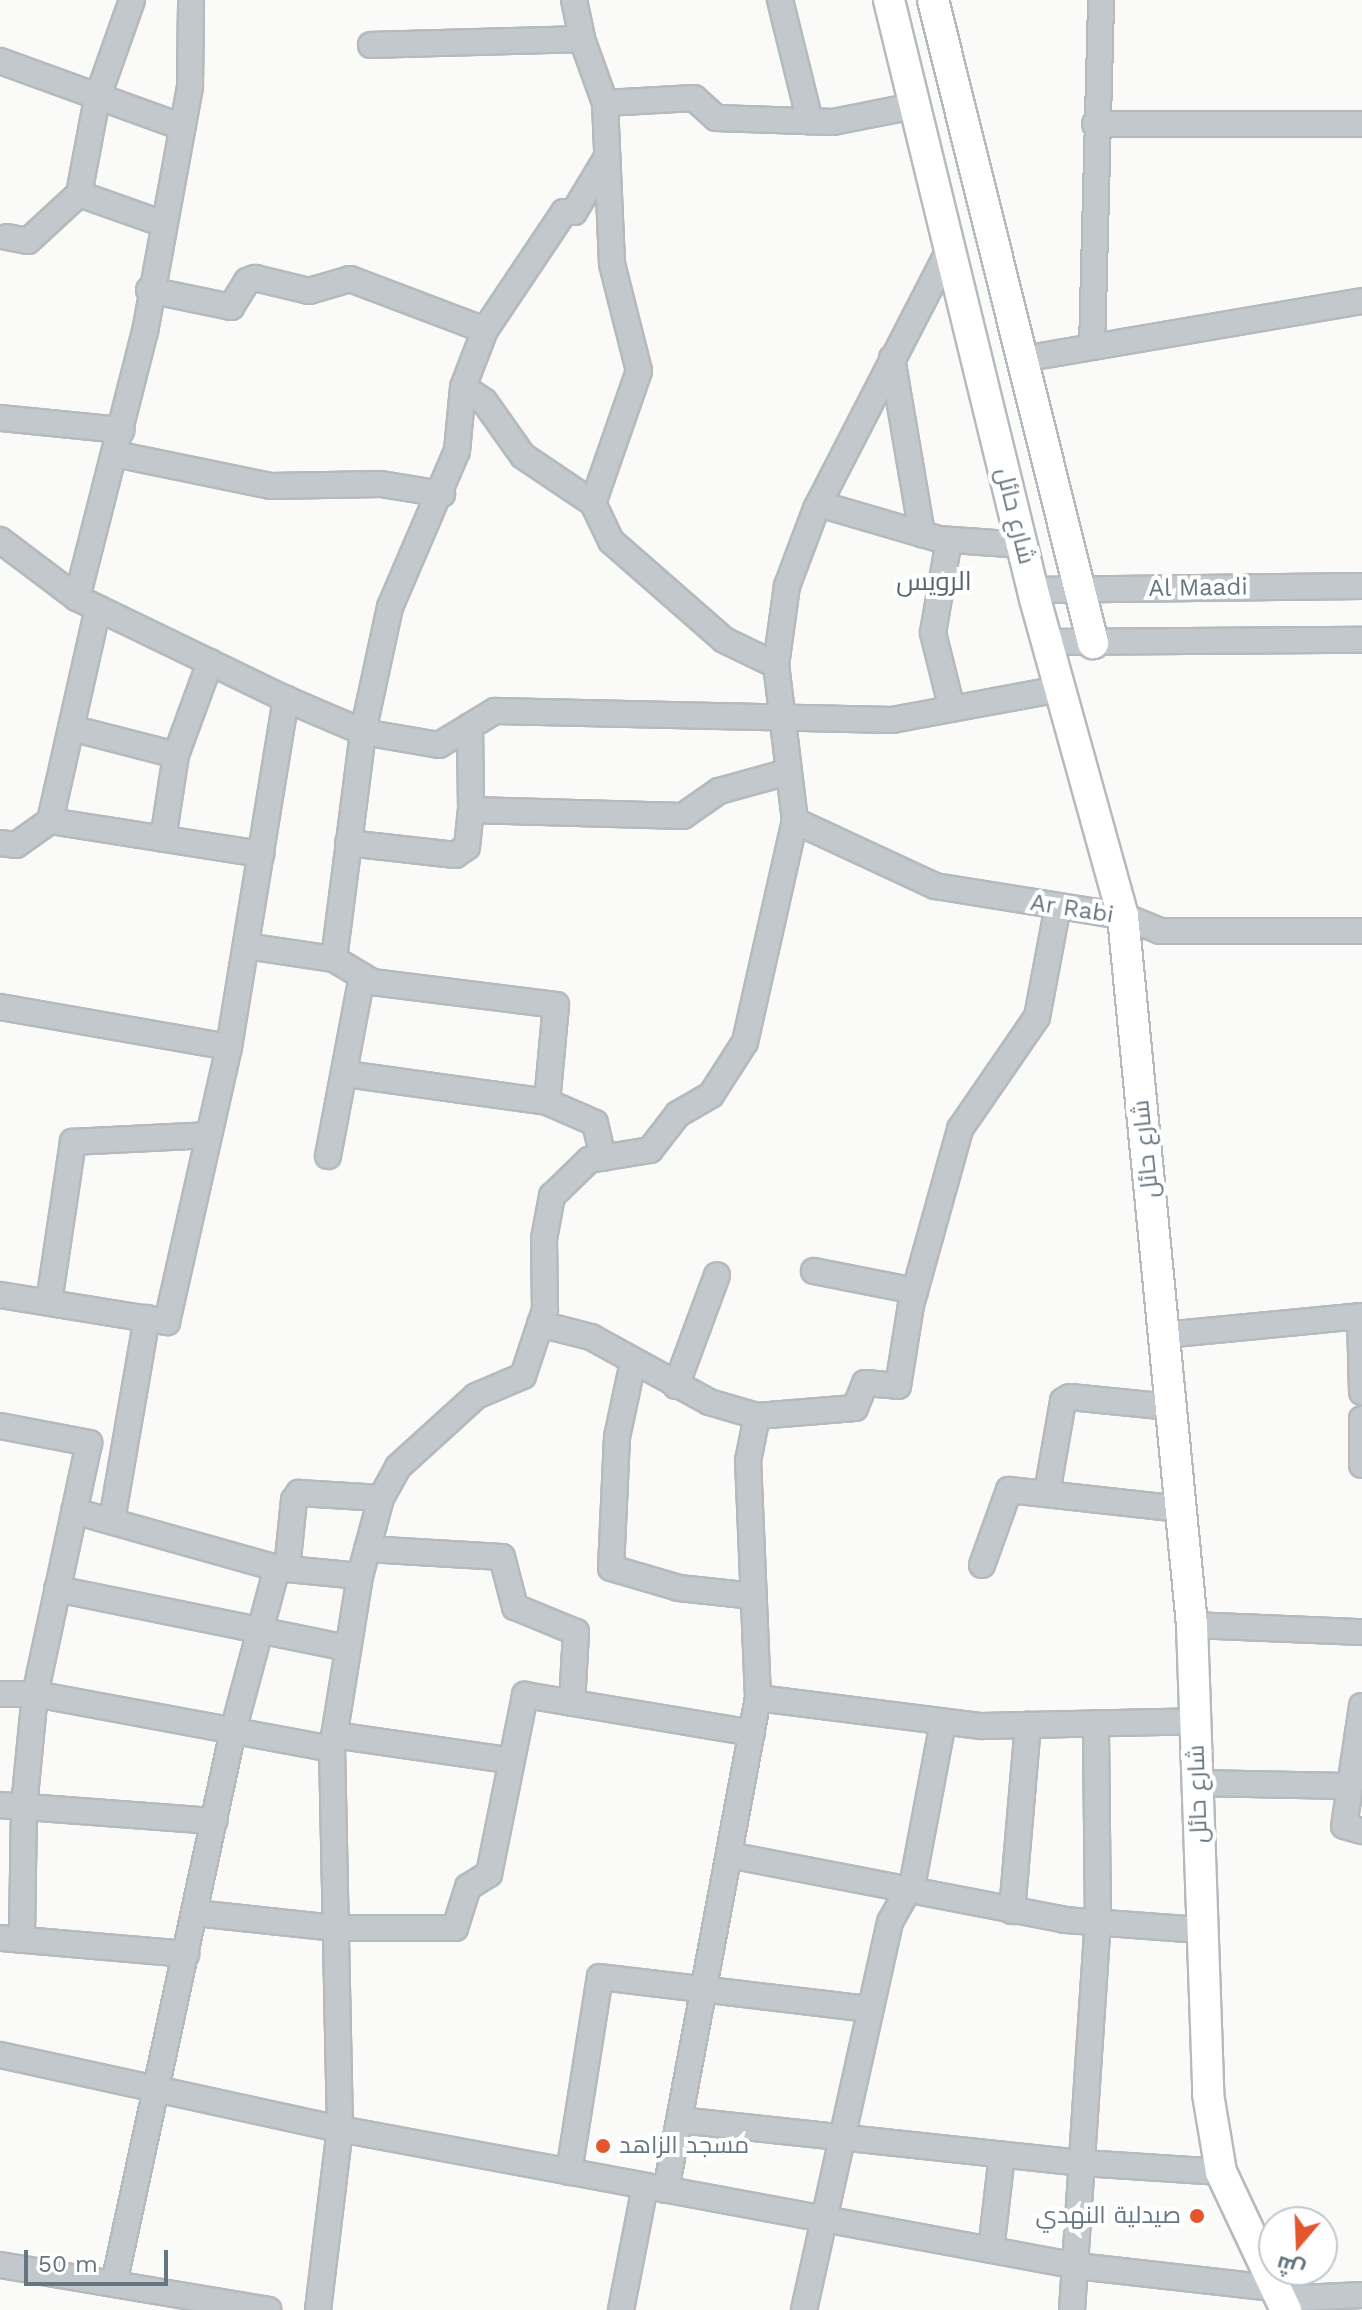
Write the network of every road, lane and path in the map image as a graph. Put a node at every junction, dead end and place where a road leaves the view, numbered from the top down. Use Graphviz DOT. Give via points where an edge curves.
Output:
graph roads {
  1 [pos="132,0"];
  2 [pos="191,0"];
  3 [pos="574,0"];
  4 [pos="780,0"];
  5 [pos="889,0"];
  6 [pos="933,0"];
  7 [pos="1101,0"];
  8 [pos="582,39"];
  9 [pos="371,45"];
  10 [pos="0,61"];
  11 [pos="97,99"];
  12 [pos="605,103"];
  13 [pos="914,106"];
  14 [pos="810,121"];
  15 [pos="1095,124"];
  16 [pos="1362,124"];
  17 [pos="182,127"];
  18 [pos="607,157"];
  19 [pos="79,194"];
  20 [pos="161,223"];
  21 [pos="7,237"];
  22 [pos="949,250"];
  23 [pos="149,290"];
  24 [pos="1362,301"];
  25 [pos="485,330"];
  26 [pos="1092,347"];
  27 [pos="892,358"];
  28 [pos="1023,359"];
  29 [pos="463,387"];
  30 [pos="0,418"];
  31 [pos="121,430"];
  32 [pos="115,454"];
  33 [pos="442,494"];
  34 [pos="593,503"];
  35 [pos="819,504"];
  36 [pos="922,534"];
  37 [pos="0,540"];
  38 [pos="949,540"];
  39 [pos="1022,545"];
  40 [pos="1362,586"];
  41 [pos="1080,589"];
  42 [pos="1033,590"];
  43 [pos="88,603"];
  44 [pos="1362,640"];
  45 [pos="1047,642"];
  46 [pos="1093,643"];
  47 [pos="210,662"];
  48 [pos="776,665"];
  49 [pos="1060,689"];
  50 [pos="286,699"];
  51 [pos="952,709"];
  52 [pos="779,715"];
  53 [pos="470,726"];
  54 [pos="71,728"];
  55 [pos="363,732"];
  56 [pos="176,755"];
  57 [pos="788,772"];
  58 [pos="471,810"];
  59 [pos="50,821"];
  60 [pos="795,821"];
  61 [pos="163,839"];
  62 [pos="0,843"];
  63 [pos="348,843"];
  64 [pos="261,854"];
  65 [pos="1058,906"];
  66 [pos="1123,916"];
  67 [pos="1362,931"];
  68 [pos="246,946"];
  69 [pos="334,959"];
  70 [pos="362,976"];
  71 [pos="0,1007"];
  72 [pos="229,1047"];
  73 [pos="346,1074"];
  74 [pos="547,1102"];
  75 [pos="209,1135"];
  76 [pos="328,1156"];
  77 [pos="603,1158"];
  78 [pos="814,1271"];
  79 [pos="717,1275"];
  80 [pos="915,1291"];
  81 [pos="0,1295"];
  82 [pos="49,1302"];
  83 [pos="1361,1316"];
  84 [pos="147,1318"];
  85 [pos="540,1324"];
  86 [pos="1164,1335"];
  87 [pos="633,1362"];
  88 [pos="676,1386"];
  89 [pos="1362,1392"];
  90 [pos="1171,1407"];
  91 [pos="757,1416"];
  92 [pos="1362,1419"];
  93 [pos="0,1426"];
  94 [pos="1362,1465"];
  95 [pos="1047,1493"];
  96 [pos="381,1498"];
  97 [pos="1181,1509"];
  98 [pos="74,1511"];
  99 [pos="112,1520"];
  100 [pos="367,1549"];
  101 [pos="982,1565"];
  102 [pos="282,1568"];
  103 [pos="360,1576"];
  104 [pos="57,1589"];
  105 [pos="754,1596"];
  106 [pos="1192,1625"];
  107 [pos="260,1630"];
  108 [pos="1362,1632"];
  109 [pos="347,1648"];
  110 [pos="0,1694"];
  111 [pos="35,1694"];
  112 [pos="758,1698"];
  113 [pos="572,1703"];
  114 [pos="1362,1706"];
  115 [pos="1195,1721"];
  116 [pos="943,1722"];
  117 [pos="1096,1723"];
  118 [pos="1028,1725"];
  119 [pos="233,1731"];
  120 [pos="752,1733"];
  121 [pos="333,1742"];
  122 [pos="508,1760"];
  123 [pos="1197,1783"];
  124 [pos="1346,1786"];
  125 [pos="12,1806"];
  126 [pos="214,1821"];
  127 [pos="1362,1831"];
  128 [pos="729,1855"];
  129 [pos="906,1893"];
  130 [pos="1012,1911"];
  131 [pos="195,1913"];
  132 [pos="1098,1922"];
  133 [pos="336,1928"];
  134 [pos="1202,1930"];
  135 [pos="11,1939"];
  136 [pos="186,1954"];
  137 [pos="704,1987"];
  138 [pos="870,2009"];
  139 [pos="0,2055"];
  140 [pos="158,2089"];
  141 [pos="679,2120"];
  142 [pos="340,2129"];
  143 [pos="841,2138"];
  144 [pos="1002,2155"];
  145 [pos="1083,2163"];
  146 [pos="569,2172"];
  147 [pos="1221,2172"];
  148 [pos="656,2188"];
  149 [pos="823,2219"];
  150 [pos="991,2250"];
  151 [pos="0,2265"];
  152 [pos="1077,2266"];
  153 [pos="114,2284"];
  154 [pos="1362,2295"];
  155 [pos="1280,2299"];
  156 [pos="268,2310"];
  157 [pos="318,2310"];
  158 [pos="621,2310"];
  159 [pos="804,2310"];
  160 [pos="1072,2310"];
  1 -- 11 [label="street"];
  2 -- 17 [label="street" via="190,86"];
  3 -- 8 [label="street"];
  4 -- 14 [label="street"];
  5 -- 13 [label="main road, شارع حائل"];
  6 -- 28 [label="main road, شارع حائل"];
  7 -- 15 [label="street"];
  8 -- 9 [label="street"];
  8 -- 12 [label="street"];
  10 -- 11 [label="street"];
  11 -- 17 [label="street"];
  11 -- 19 [label="street"];
  12 -- 14 [label="street" via="694,98 716,118"];
  12 -- 18 [label="street"];
  13 -- 14 [label="street"];
  13 -- 22 [label="main road, شارع حائل"];
  15 -- 16 [label="street"];
  15 -- 26 [label="street"];
  17 -- 20 [label="street"];
  18 -- 25 [label="street" via="574,212 564,212"];
  18 -- 34 [label="street" via="612,264 639,371"];
  19 -- 20 [label="street"];
  19 -- 21 [label="street" via="28,241"];
  20 -- 23 [label="street"];
  22 -- 27 [label="street"];
  22 -- 39 [label="main road, شارع حائل"];
  23 -- 25 [label="street" via="231,307 247,281 255,278 309,291 350,279"];
  23 -- 31 [label="street" via="145,332"];
  24 -- 26 [label="street"];
  25 -- 29 [label="street"];
  26 -- 28 [label="street"];
  27 -- 35 [label="street"];
  27 -- 36 [label="street"];
  28 -- 41 [label="main road, شارع حائل"];
  29 -- 33 [label="street" via="457,451"];
  29 -- 34 [label="street" via="484,401 523,456"];
  30 -- 31 [label="street"];
  31 -- 32 [label="street"];
  32 -- 33 [label="street" via="271,486 381,484"];
  32 -- 43 [label="street"];
  33 -- 55 [label="street" via="390,607"];
  34 -- 48 [label="street" via="611,541 724,640"];
  35 -- 36 [label="street"];
  35 -- 48 [label="street" via="787,586"];
  36 -- 38 [label="street"];
  37 -- 43 [label="street"];
  38 -- 39 [label="street"];
  38 -- 51 [label="street" via="933,633"];
  39 -- 42 [label="main road, شارع حائل"];
  40 -- 41 [label="street, Al Maadi"];
  41 -- 42 [label="street, Al Maadi"];
  41 -- 46 [label="main road, شارع حائل"];
  42 -- 45 [label="main road, شارع حائل"];
  43 -- 47 [label="street"];
  43 -- 54 [label="street"];
  44 -- 46 [label="street"];
  45 -- 46 [label="street"];
  45 -- 49 [label="main road, شارع حائل"];
  47 -- 50 [label="street"];
  47 -- 56 [label="street"];
  48 -- 52 [label="street"];
  49 -- 51 [label="street"];
  49 -- 66 [label="main road, شارع حائل"];
  50 -- 55 [label="street"];
  50 -- 64 [label="street"];
  51 -- 52 [label="street" via="892,720"];
  52 -- 53 [label="street" via="495,711"];
  52 -- 57 [label="street"];
  53 -- 55 [label="street" via="439,745"];
  53 -- 58 [label="street"];
  54 -- 56 [label="street"];
  54 -- 59 [label="street"];
  55 -- 63 [label="street"];
  56 -- 61 [label="street"];
  57 -- 58 [label="street" via="719,791 683,816"];
  57 -- 60 [label="street"];
  58 -- 63 [label="street" via="467,847 455,855"];
  59 -- 61 [label="street"];
  59 -- 62 [label="street" via="16,845"];
  60 -- 65 [label="street, Ar Rabi" via="935,886"];
  60 -- 77 [label="street" via="745,1042 711,1095 678,1114 650,1150"];
  61 -- 64 [label="street"];
  63 -- 69 [label="street"];
  64 -- 68 [label="street"];
  65 -- 66 [label="street, Ar Rabi"];
  65 -- 80 [label="street" via="1037,1017 960,1129"];
  66 -- 67 [label="street, Ar Rabi" via="1160,931"];
  66 -- 86 [label="main road, شارع حائل"];
  68 -- 69 [label="street"];
  68 -- 72 [label="street"];
  69 -- 70 [label="street"];
  70 -- 73 [label="street"];
  70 -- 74 [label="street" via="372,982 556,1005"];
  71 -- 72 [label="street"];
  72 -- 75 [label="street"];
  73 -- 74 [label="street"];
  73 -- 76 [label="street"];
  74 -- 77 [label="street" via="595,1123"];
  75 -- 82 [label="street" via="73,1142"];
  75 -- 84 [label="street" via="167,1322"];
  77 -- 85 [label="street" via="589,1160 552,1196"];
  78 -- 80 [label="street"];
  79 -- 88 [label="street"];
  80 -- 91 [label="street" via="898,1386 865,1383 855,1408"];
  81 -- 82 [label="street"];
  82 -- 84 [label="street"];
  83 -- 86 [label="street"];
  83 -- 89 [label="street"];
  84 -- 99 [label="street"];
  85 -- 87 [label="street" via="591,1337"];
  85 -- 96 [label="street" via="523,1376 476,1396 398,1467"];
  86 -- 90 [label="main road, شارع حائل"];
  87 -- 88 [label="street"];
  87 -- 105 [label="street" via="617,1437 611,1568 679,1588"];
  88 -- 91 [label="street"];
  90 -- 95 [label="street" via="1070,1397 1063,1401"];
  90 -- 97 [label="main road, شارع حائل"];
  91 -- 105 [label="street" via="748,1461"];
  92 -- 94 [label="street"];
  93 -- 98 [label="street" via="89,1443"];
  95 -- 97 [label="street"];
  95 -- 101 [label="street" via="1009,1490"];
  96 -- 100 [label="street"];
  96 -- 102 [label="street" via="299,1493"];
  97 -- 106 [label="main road, شارع حائل"];
  98 -- 99 [label="street"];
  98 -- 104 [label="street"];
  99 -- 102 [label="street"];
  100 -- 103 [label="street"];
  100 -- 113 [label="street" via="502,1557 515,1607 576,1632"];
  102 -- 103 [label="street"];
  102 -- 107 [label="street"];
  103 -- 109 [label="street"];
  104 -- 107 [label="street"];
  104 -- 111 [label="street"];
  105 -- 112 [label="street"];
  106 -- 108 [label="street"];
  106 -- 115 [label="main road, شارع حائل"];
  107 -- 109 [label="street"];
  107 -- 119 [label="street"];
  109 -- 121 [label="street"];
  110 -- 111 [label="street"];
  111 -- 119 [label="street"];
  111 -- 125 [label="street"];
  112 -- 116 [label="street"];
  112 -- 120 [label="street"];
  113 -- 120 [label="street"];
  113 -- 122 [label="street" via="525,1695"];
  114 -- 124 [label="street"];
  115 -- 117 [label="street"];
  115 -- 123 [label="main road, شارع حائل"];
  116 -- 118 [label="street"];
  116 -- 129 [label="street" via="913,1881"];
  117 -- 118 [label="street"];
  117 -- 132 [label="street"];
  118 -- 130 [label="street"];
  119 -- 121 [label="street"];
  119 -- 126 [label="street"];
  120 -- 128 [label="street"];
  121 -- 122 [label="street"];
  121 -- 133 [label="street"];
  122 -- 133 [label="street" via="489,1874 468,1887 455,1928"];
  123 -- 124 [label="street"];
  123 -- 134 [label="main road, شارع حائل"];
  124 -- 127 [label="street" via="1344,1826"];
  125 -- 126 [label="street"];
  125 -- 135 [label="street"];
  126 -- 131 [label="street"];
  128 -- 129 [label="street"];
  128 -- 137 [label="street"];
  129 -- 130 [label="street"];
  129 -- 138 [label="street" via="890,1922"];
  130 -- 132 [label="street"];
  131 -- 133 [label="street"];
  131 -- 136 [label="street"];
  132 -- 134 [label="street"];
  132 -- 145 [label="street"];
  133 -- 142 [label="street"];
  134 -- 147 [label="main road, شارع حائل" via="1208,2094"];
  135 -- 136 [label="street"];
  136 -- 140 [label="street"];
  137 -- 138 [label="street"];
  137 -- 141 [label="street"];
  137 -- 146 [label="street" via="600,1977"];
  138 -- 143 [label="street"];
  139 -- 140 [label="street"];
  140 -- 142 [label="street"];
  140 -- 153 [label="street"];
  141 -- 143 [label="street"];
  141 -- 148 [label="street"];
  142 -- 146 [label="street"];
  142 -- 157 [label="street"];
  143 -- 144 [label="street"];
  143 -- 149 [label="street"];
  144 -- 145 [label="street"];
  144 -- 150 [label="street"];
  145 -- 147 [label="street"];
  145 -- 152 [label="street"];
  146 -- 148 [label="street"];
  147 -- 155 [label="main road, شارع حائل"];
  148 -- 149 [label="street"];
  148 -- 158 [label="street"];
  149 -- 150 [label="street"];
  149 -- 159 [label="street"];
  150 -- 152 [label="street"];
  151 -- 153 [label="street"];
  152 -- 155 [label="street"];
  152 -- 160 [label="street"];
  153 -- 156 [label="street"];
  154 -- 155 [label="street"];
}
